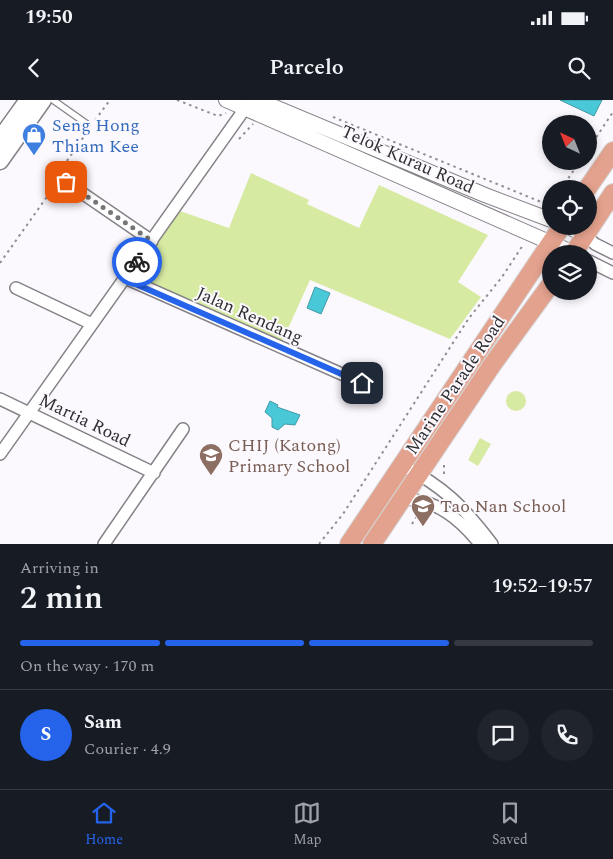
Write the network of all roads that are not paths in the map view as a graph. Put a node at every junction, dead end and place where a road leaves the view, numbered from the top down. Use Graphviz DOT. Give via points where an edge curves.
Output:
graph roads {
  1 [pos="28,100"];
  2 [pos="43,100"];
  3 [pos="53,100"];
  4 [pos="226,100"];
  5 [pos="258,100"];
  6 [pos="248,104"];
  7 [pos="86,124"];
  8 [pos="0,139"];
  9 [pos="613,151"];
  10 [pos="0,161"];
  11 [pos="63,178"];
  12 [pos="593,180"];
  13 [pos="613,193"];
  14 [pos="542,217"];
  15 [pos="557,235"];
  16 [pos="586,236"];
  17 [pos="152,241"];
  18 [pos="552,243"];
  19 [pos="556,245"];
  20 [pos="582,245"];
  21 [pos="613,253"];
  22 [pos="597,265"];
  23 [pos="613,273"];
  24 [pos="125,278"];
  25 [pos="16,288"];
  26 [pos="542,297"];
  27 [pos="92,324"];
  28 [pos="362,383"];
  29 [pos="0,399"];
  30 [pos="29,412"];
  31 [pos="183,429"];
  32 [pos="0,454"];
  33 [pos="402,465"];
  34 [pos="154,472"];
  35 [pos="420,474"];
  36 [pos="403,499"];
  37 [pos="104,544"];
  38 [pos="349,544"];
  39 [pos="372,544"];
  40 [pos="480,544"];
  41 [pos="492,544"];
  1 -- 8 [label="main road"];
  2 -- 10 [label="main road"];
  3 -- 7 [label="lane"];
  4 -- 6 [label="street, Telok Kurau Road"];
  5 -- 14 [label="street, Telok Kurau Road"];
  6 -- 17 [label="street"];
  6 -- 18 [label="street, Telok Kurau Road"];
  9 -- 12 [label="main road"];
  11 -- 17 [label="street"];
  13 -- 16 [label="main road"];
  15 -- 18 [label="main road, Marine Parade Road"];
  16 -- 20 [label="main road"];
  16 -- 21 [label="street"];
  17 -- 24 [label="street"];
  18 -- 19 [label="street, Telok Kurau Road"];
  18 -- 33 [label="main road, Marine Parade Road"];
  22 -- 23 [label="street"];
  24 -- 27 [label="street"];
  24 -- 28 [label="street, Jalan Rendang"];
  25 -- 27 [label="street"];
  26 -- 35 [label="main road, Marine Parade Road"];
  27 -- 30 [label="street"];
  29 -- 30 [label="street, Martia Road"];
  30 -- 32 [label="street"];
  30 -- 34 [label="street, Martia Road"];
  31 -- 34 [label="street"];
  33 -- 35 [label="street"];
  33 -- 38 [label="main road, Marine Parade Road"];
  34 -- 37 [label="street"];
  35 -- 36 [label="main road, Marine Parade Road"];
  35 -- 41 [label="street" via="463,507"];
  36 -- 39 [label="main road, Marine Parade Road"];
  36 -- 40 [label="street" via="422,499 453,516"];
}
